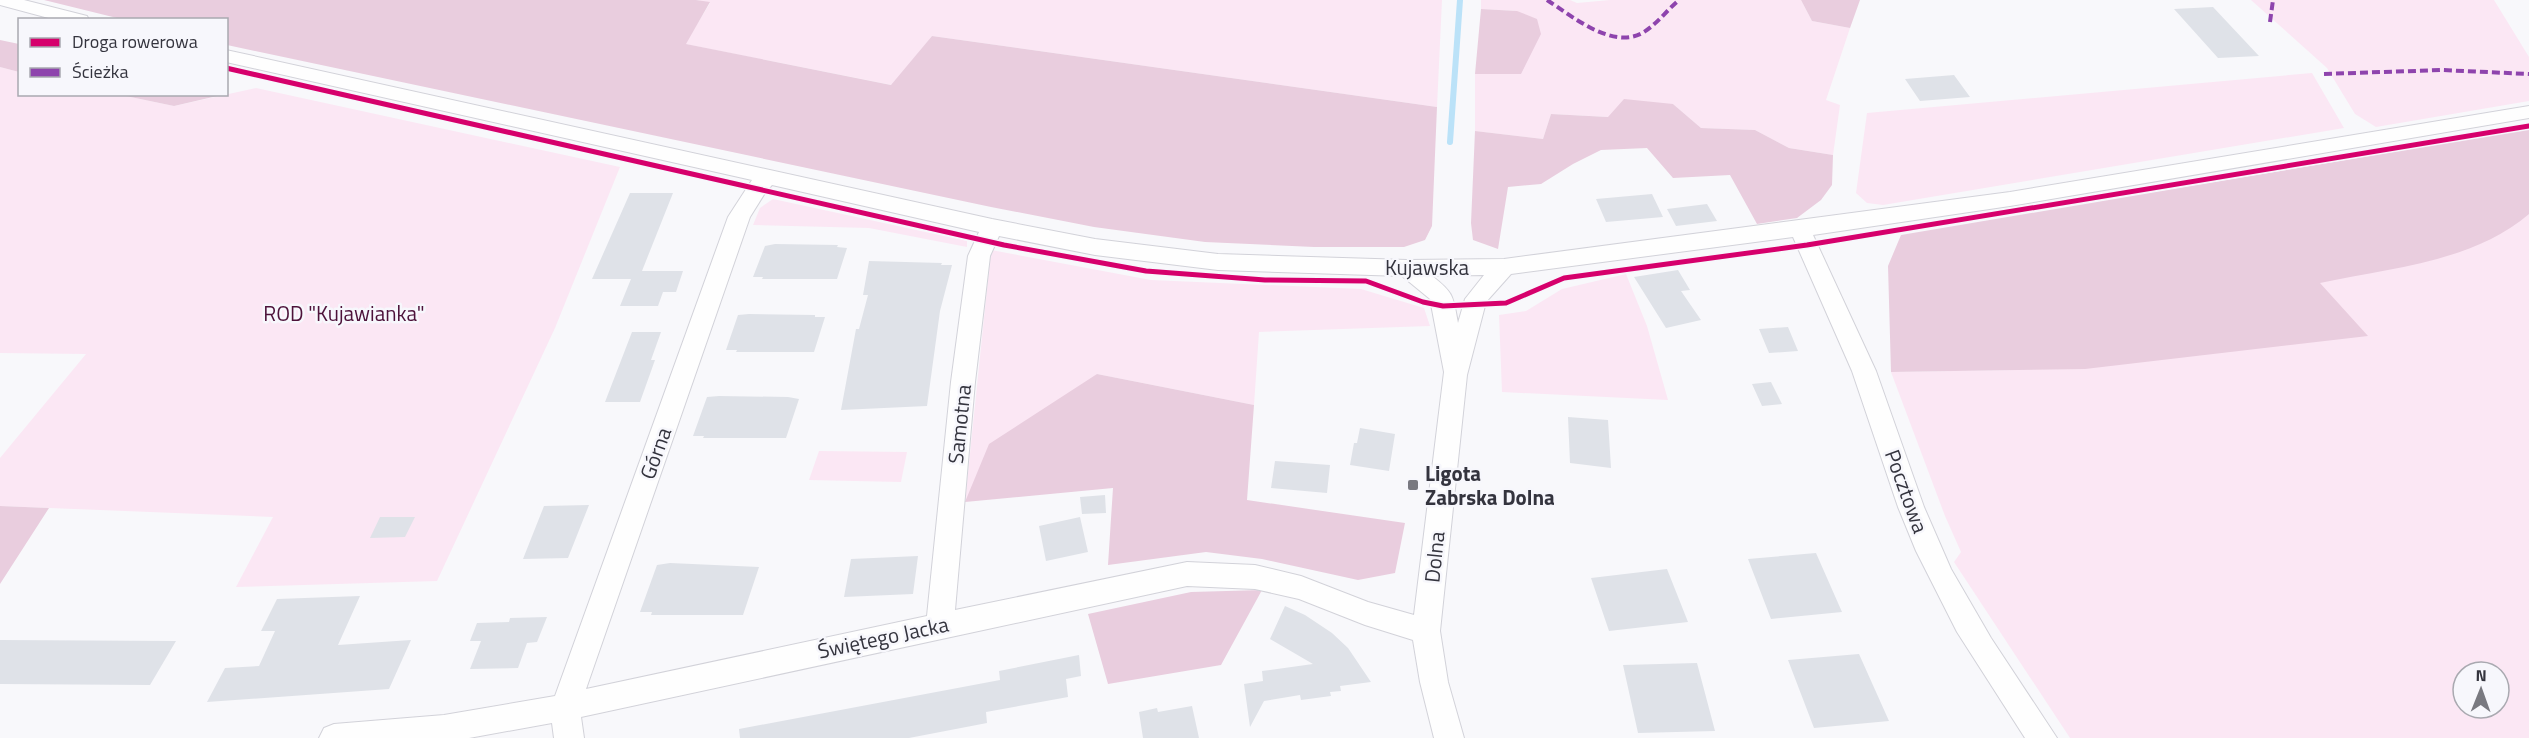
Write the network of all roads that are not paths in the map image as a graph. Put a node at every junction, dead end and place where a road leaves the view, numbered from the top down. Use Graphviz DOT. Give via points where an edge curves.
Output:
graph roads {
  1 [pos="2,0"];
  2 [pos="0,14"];
  3 [pos="72,18"];
  4 [pos="18,19"];
  5 [pos="228,56"];
  6 [pos="2529,111"];
  7 [pos="768,177"];
  8 [pos="992,227"];
  9 [pos="1800,230"];
  10 [pos="1504,267"];
  11 [pos="1407,268"];
  12 [pos="1455,268"];
  13 [pos="1441,295"];
  14 [pos="1476,299"];
  15 [pos="1455,375"];
  16 [pos="940,625"];
  17 [pos="1426,632"];
  18 [pos="565,707"];
  19 [pos="334,738"];
  20 [pos="569,738"];
  21 [pos="1449,738"];
  22 [pos="2042,738"];
  1 -- 3 [label="street"];
  2 -- 4 [label="street"];
  5 -- 7 [label="street, Kujawska"];
  6 -- 9 [label="street, Kujawska" via="2010,199"];
  7 -- 8 [label="street, Kujawska"];
  7 -- 18 [label="street, Górna" via="739,217"];
  8 -- 11 [label="street, Kujawska" via="1095,247 1218,262"];
  8 -- 16 [label="street, Samotna" via="979,256"];
  9 -- 10 [label="street, Kujawska"];
  9 -- 22 [label="street, Pocztowa" via="1863,370 1929,551 1957,608"];
  10 -- 12 [label="street, Kujawska"];
  10 -- 14 [label="street, Dolna"];
  11 -- 12 [label="street, Kujawska"];
  11 -- 13 [label="street"];
  12 -- 13 [label="street"];
  12 -- 14 [label="street"];
  13 -- 15 [label="street, Dolna"];
  14 -- 15 [label="street, Dolna"];
  15 -- 17 [label="street, Dolna"];
  16 -- 17 [label="street, Świętego Jacka" via="1187,574 1255,577 1301,588"];
  16 -- 18 [label="street, Świętego Jacka"];
  17 -- 21 [label="street, Dolna"];
  18 -- 19 [label="street, Świętego Jacka" via="444,729"];
  18 -- 20 [label="street, Górna"];
}
